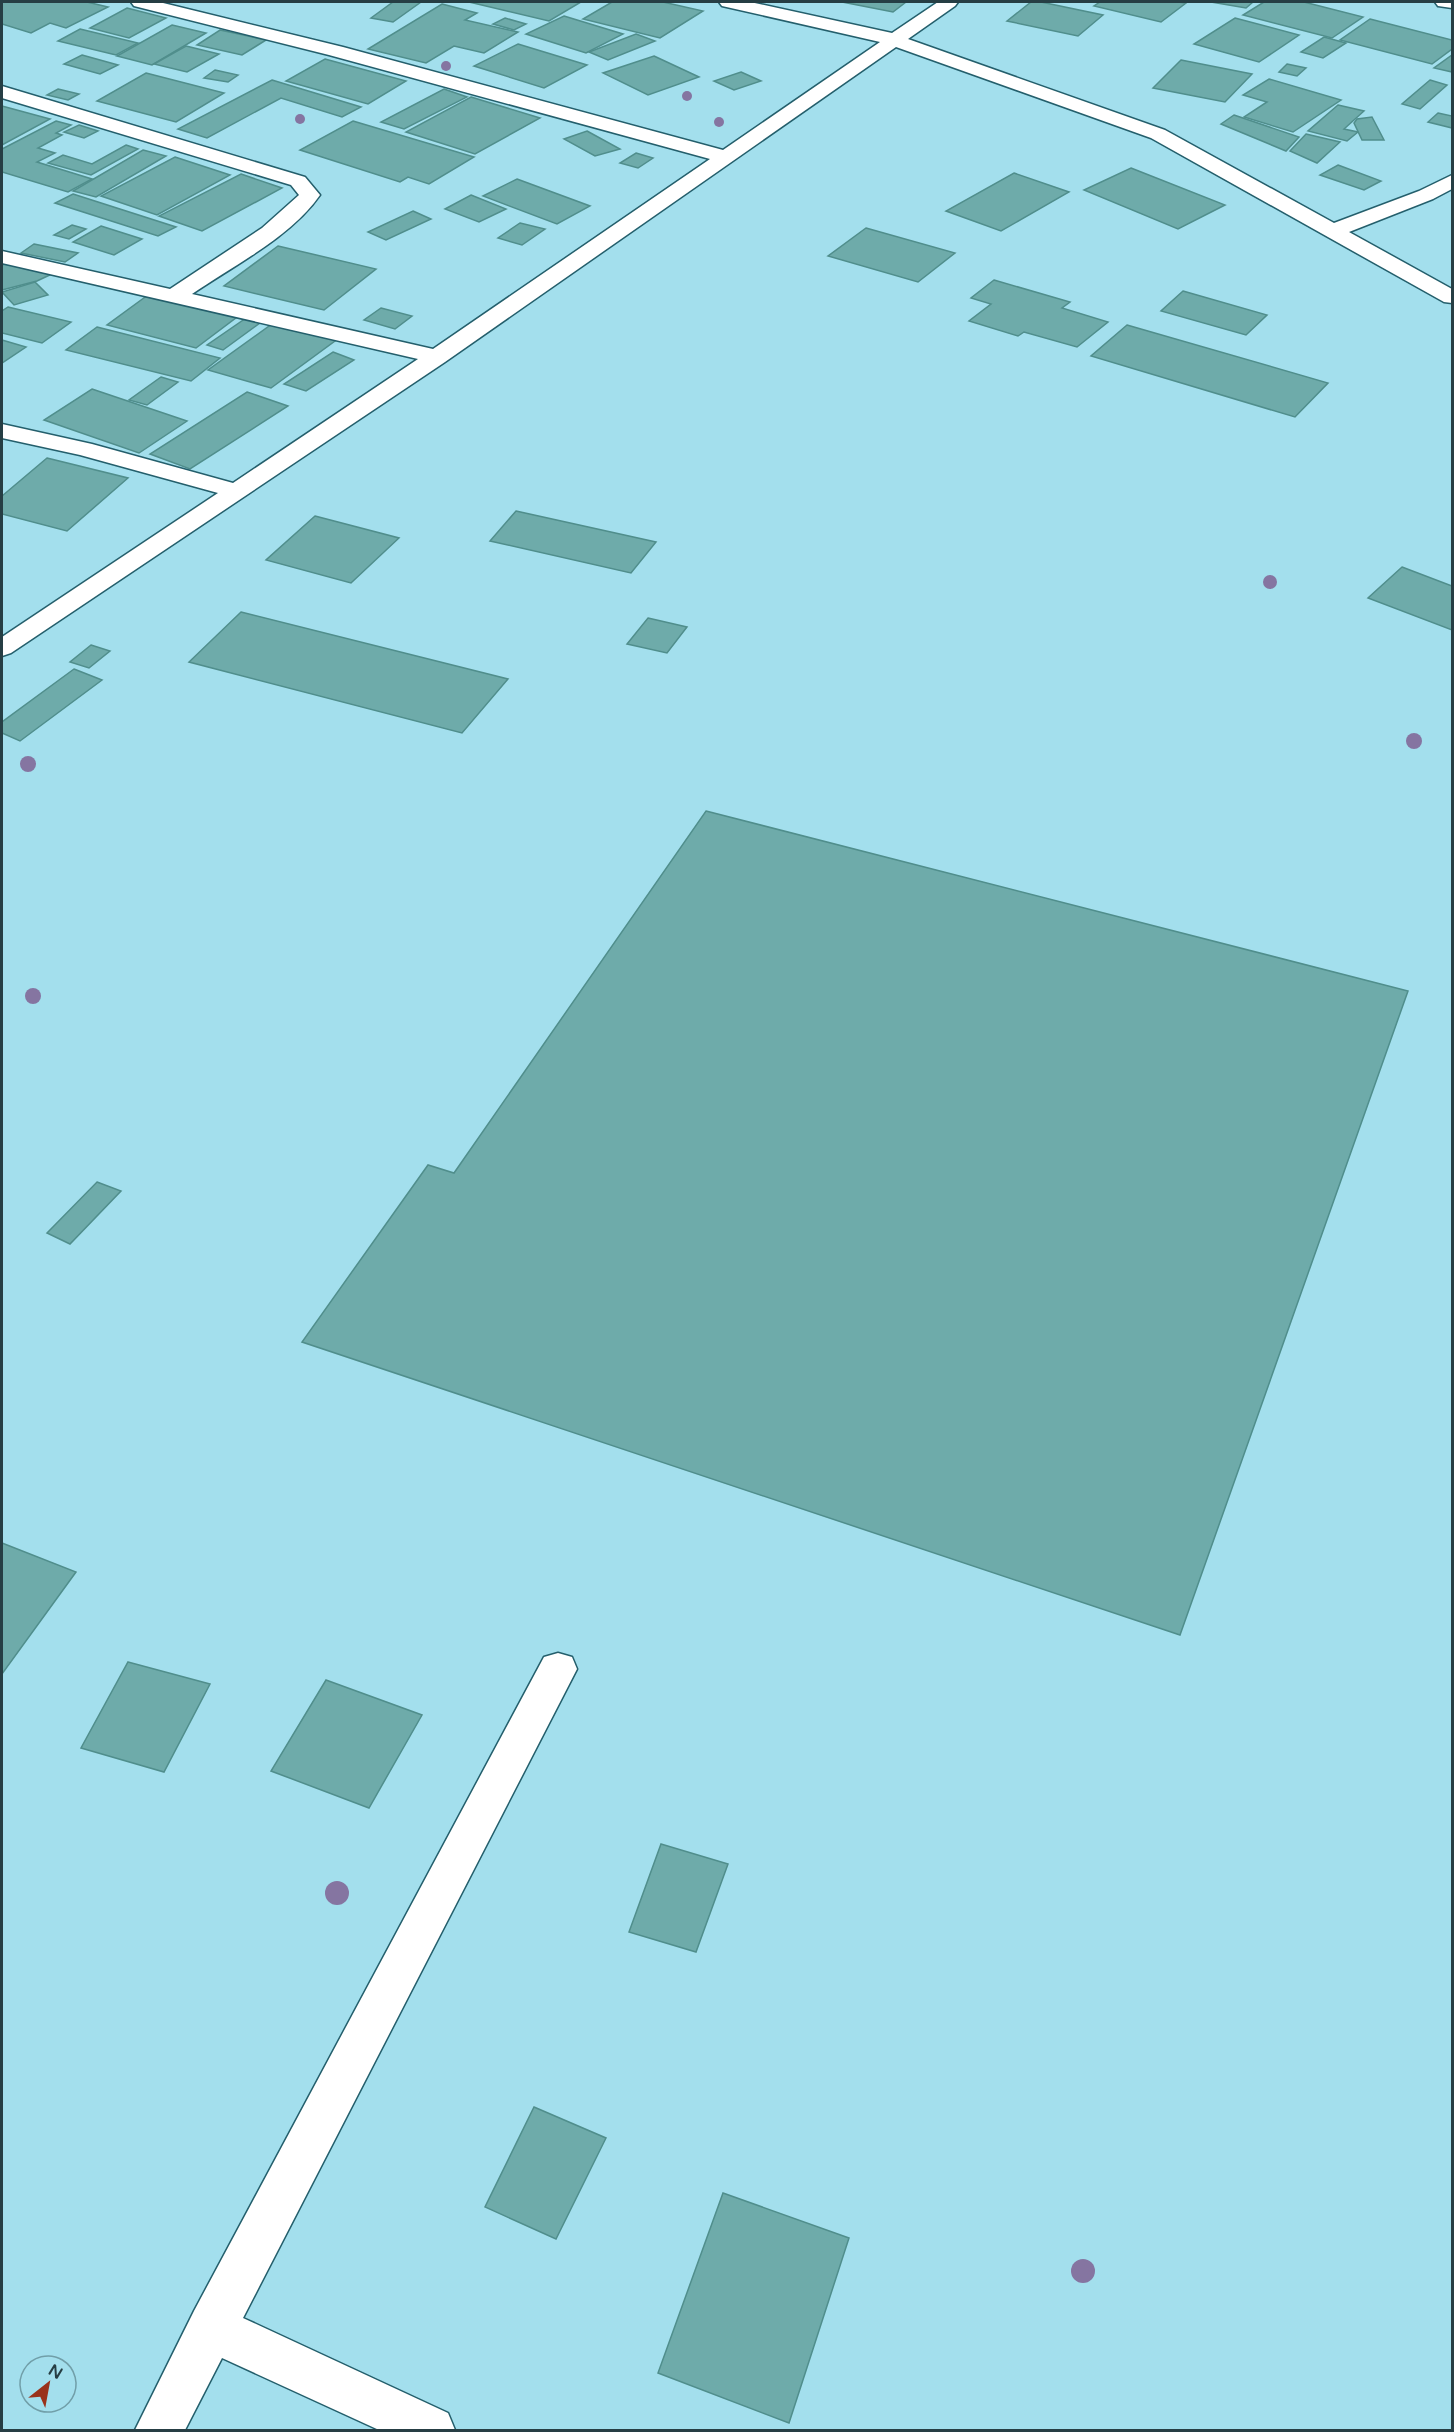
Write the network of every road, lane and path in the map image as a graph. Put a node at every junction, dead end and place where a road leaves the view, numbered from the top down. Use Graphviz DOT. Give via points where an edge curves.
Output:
graph roads {
  1 [pos="140,2"];
  2 [pos="728,2"];
  3 [pos="949,2"];
  4 [pos="1444,2"];
  5 [pos="1452,3"];
  6 [pos="892,39"];
  7 [pos="2,92"];
  8 [pos="727,157"];
  9 [pos="1452,180"];
  10 [pos="1335,230"];
  11 [pos="2,257"];
  12 [pos="173,297"];
  13 [pos="1452,297"];
  14 [pos="436,357"];
  15 [pos="2,430"];
  16 [pos="237,491"];
  17 [pos="2,648"];
  18 [pos="558,1669"];
  19 [pos="211,2328"];
  20 [pos="159,2430"];
  21 [pos="431,2430"];
  1 -- 8 [label="street"];
  2 -- 6 [label="street"];
  3 -- 6 [label="street"];
  4 -- 5 [label="street"];
  6 -- 8 [label="street"];
  6 -- 10 [label="street" via="1158,134"];
  7 -- 12 [label="street" via="298,181 310,195 282,222"];
  8 -- 14 [label="street"];
  9 -- 10 [label="street" via="1426,195"];
  10 -- 13 [label="street"];
  11 -- 12 [label="street"];
  12 -- 14 [label="street"];
  14 -- 16 [label="street"];
  15 -- 16 [label="street"];
  16 -- 17 [label="street"];
  18 -- 19 [label="street"];
  19 -- 20 [label="street"];
  19 -- 21 [label="street"];
}
